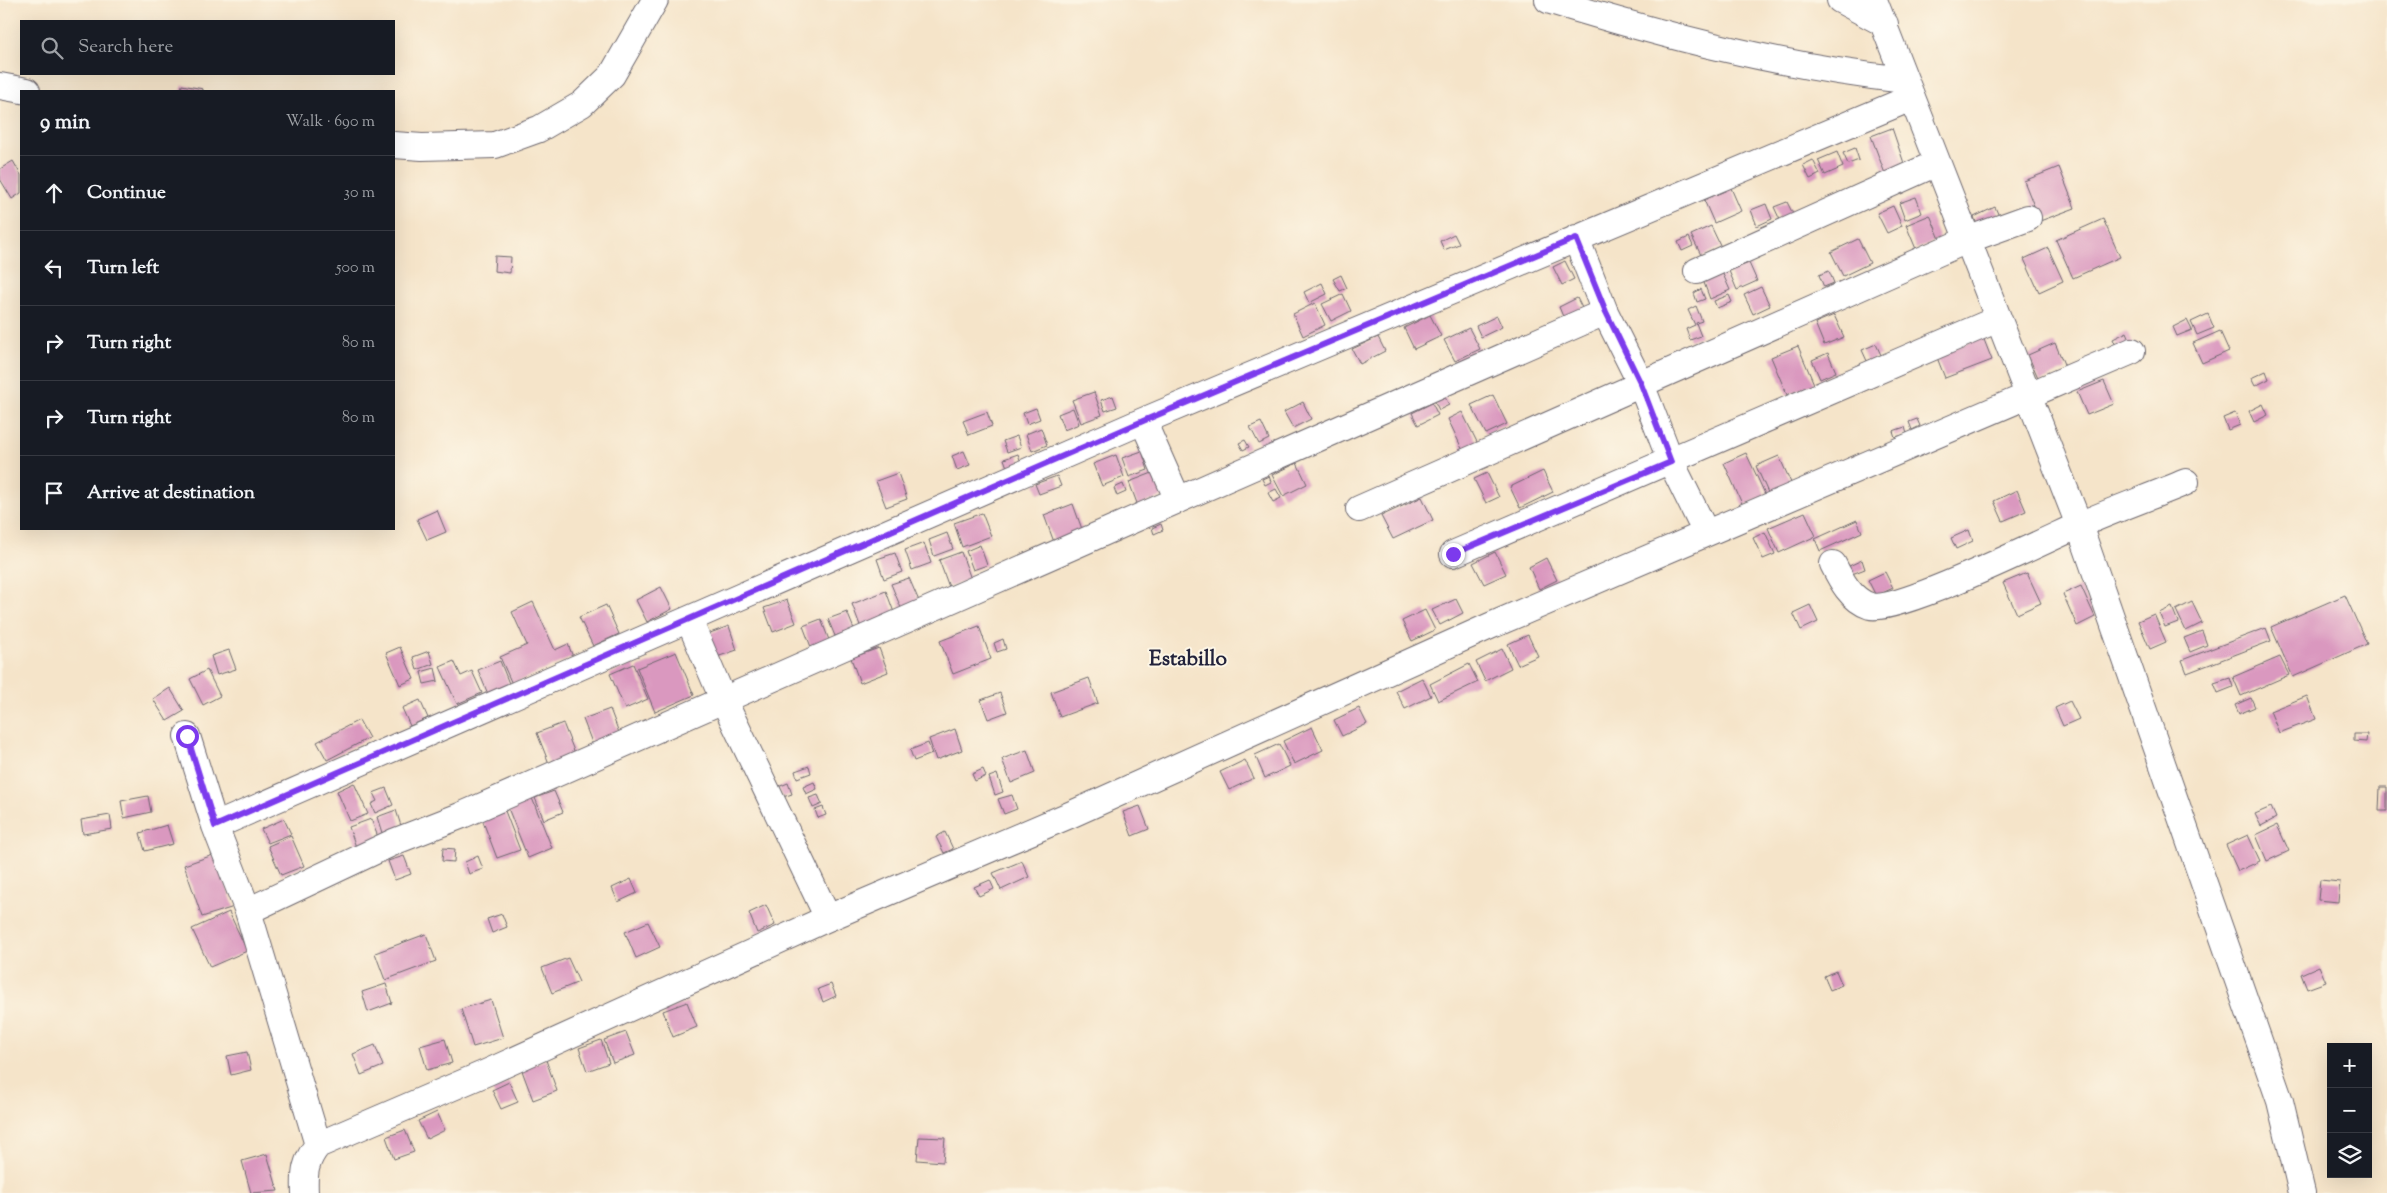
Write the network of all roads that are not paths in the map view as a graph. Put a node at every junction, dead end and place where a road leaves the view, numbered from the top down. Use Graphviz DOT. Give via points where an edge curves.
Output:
graph roads {
  1 [pos="656,0"];
  2 [pos="1548,0"];
  3 [pos="1840,0"];
  4 [pos="1874,0"];
  5 [pos="1884,24"];
  6 [pos="0,86"];
  7 [pos="1908,89"];
  8 [pos="22,90"];
  9 [pos="395,145"];
  10 [pos="1937,163"];
  11 [pos="2028,218"];
  12 [pos="1576,238"];
  13 [pos="1966,240"];
  14 [pos="1696,271"];
  15 [pos="1606,312"];
  16 [pos="1998,319"];
  17 [pos="2132,352"];
  18 [pos="1641,384"];
  19 [pos="2028,394"];
  20 [pos="1143,421"];
  21 [pos="1671,462"];
  22 [pos="2186,482"];
  23 [pos="1178,500"];
  24 [pos="1359,508"];
  25 [pos="2079,525"];
  26 [pos="1706,533"];
  27 [pos="1453,554"];
  28 [pos="1833,564"];
  29 [pos="689,620"];
  30 [pos="723,699"];
  31 [pos="187,736"];
  32 [pos="215,826"];
  33 [pos="248,912"];
  34 [pos="828,918"];
  35 [pos="318,1145"];
  36 [pos="305,1193"];
  37 [pos="2302,1193"];
  1 -- 9 [label="street" via="612,75 582,104 539,129 495,145"];
  2 -- 7 [label="street" via="1671,35"];
  3 -- 5 [label="street"];
  4 -- 5 [label="street"];
  5 -- 7 [label="street"];
  6 -- 8 [label="street"];
  7 -- 10 [label="street"];
  7 -- 12 [label="street"];
  10 -- 13 [label="street"];
  10 -- 14 [label="street"];
  11 -- 13 [label="street"];
  12 -- 15 [label="street"];
  12 -- 20 [label="street"];
  13 -- 16 [label="street"];
  13 -- 18 [label="street"];
  15 -- 18 [label="street"];
  15 -- 23 [label="street"];
  16 -- 19 [label="street"];
  16 -- 21 [label="street"];
  17 -- 19 [label="street"];
  18 -- 21 [label="street"];
  18 -- 24 [label="street"];
  19 -- 25 [label="street"];
  19 -- 26 [label="street"];
  20 -- 23 [label="street"];
  20 -- 29 [label="street"];
  21 -- 26 [label="street"];
  21 -- 27 [label="street"];
  22 -- 25 [label="street"];
  23 -- 30 [label="street"];
  25 -- 28 [label="street" via="1984,568 1890,605 1870,606 1857,598 1844,586"];
  25 -- 37 [label="street" via="2280,1101"];
  26 -- 34 [label="street" via="1490,626 1072,814"];
  29 -- 30 [label="street"];
  29 -- 32 [label="street"];
  30 -- 33 [label="street" via="460,816 396,841"];
  30 -- 34 [label="street"];
  31 -- 32 [label="street"];
  32 -- 33 [label="street"];
  33 -- 35 [label="street"];
  34 -- 35 [label="street"];
  35 -- 36 [label="street" via="308,1157 304,1174"];
}
